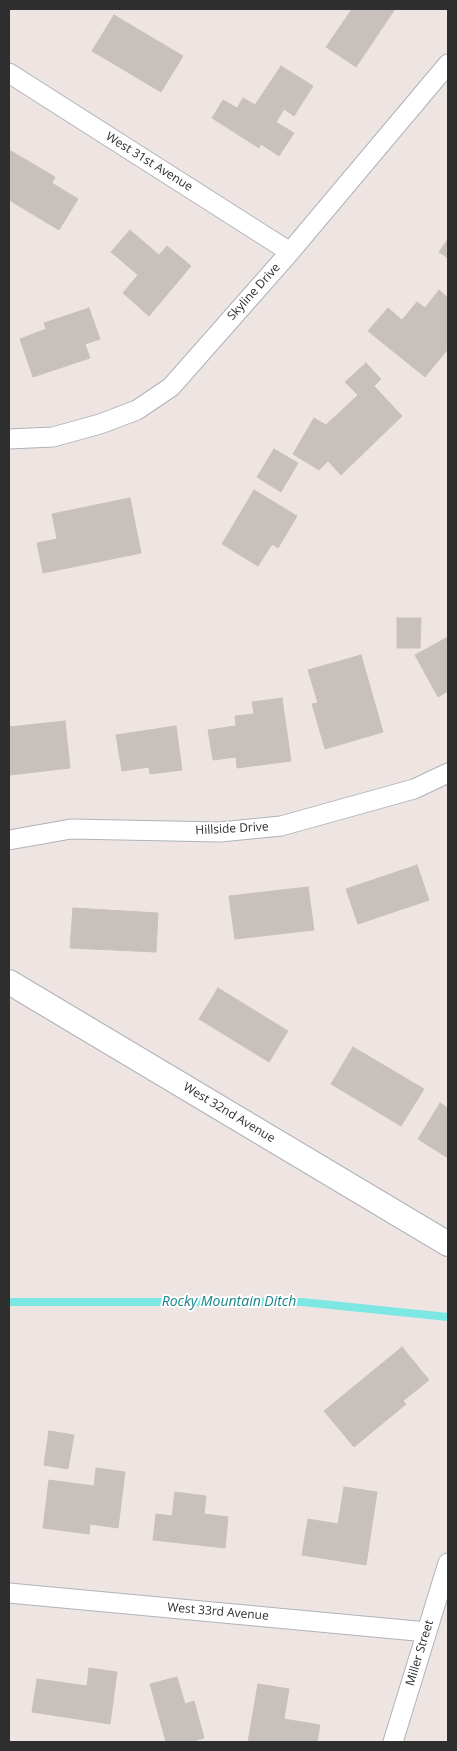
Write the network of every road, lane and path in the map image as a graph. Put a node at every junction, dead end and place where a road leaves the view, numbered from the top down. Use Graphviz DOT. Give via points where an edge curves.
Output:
graph roads {
  1 [pos="448,64"];
  2 [pos="9,73"];
  3 [pos="290,252"];
  4 [pos="9,439"];
  5 [pos="448,773"];
  6 [pos="9,840"];
  7 [pos="9,982"];
  8 [pos="448,1244"];
  9 [pos="448,1563"];
  10 [pos="9,1593"];
  11 [pos="427,1632"];
  12 [pos="392,1742"];
  1 -- 3 [label="street, Skyline Drive"];
  2 -- 3 [label="street, West 31st Avenue"];
  3 -- 4 [label="street, Skyline Drive" via="171,387 137,410 53,437"];
  5 -- 6 [label="street, Hillside Drive" via="414,789 281,826 220,832 70,829"];
  7 -- 8 [label="street, West 32nd Avenue"];
  9 -- 11 [label="street, Miller Street"];
  10 -- 11 [label="street, West 33rd Avenue"];
  11 -- 12 [label="street, Miller Street"];
}
